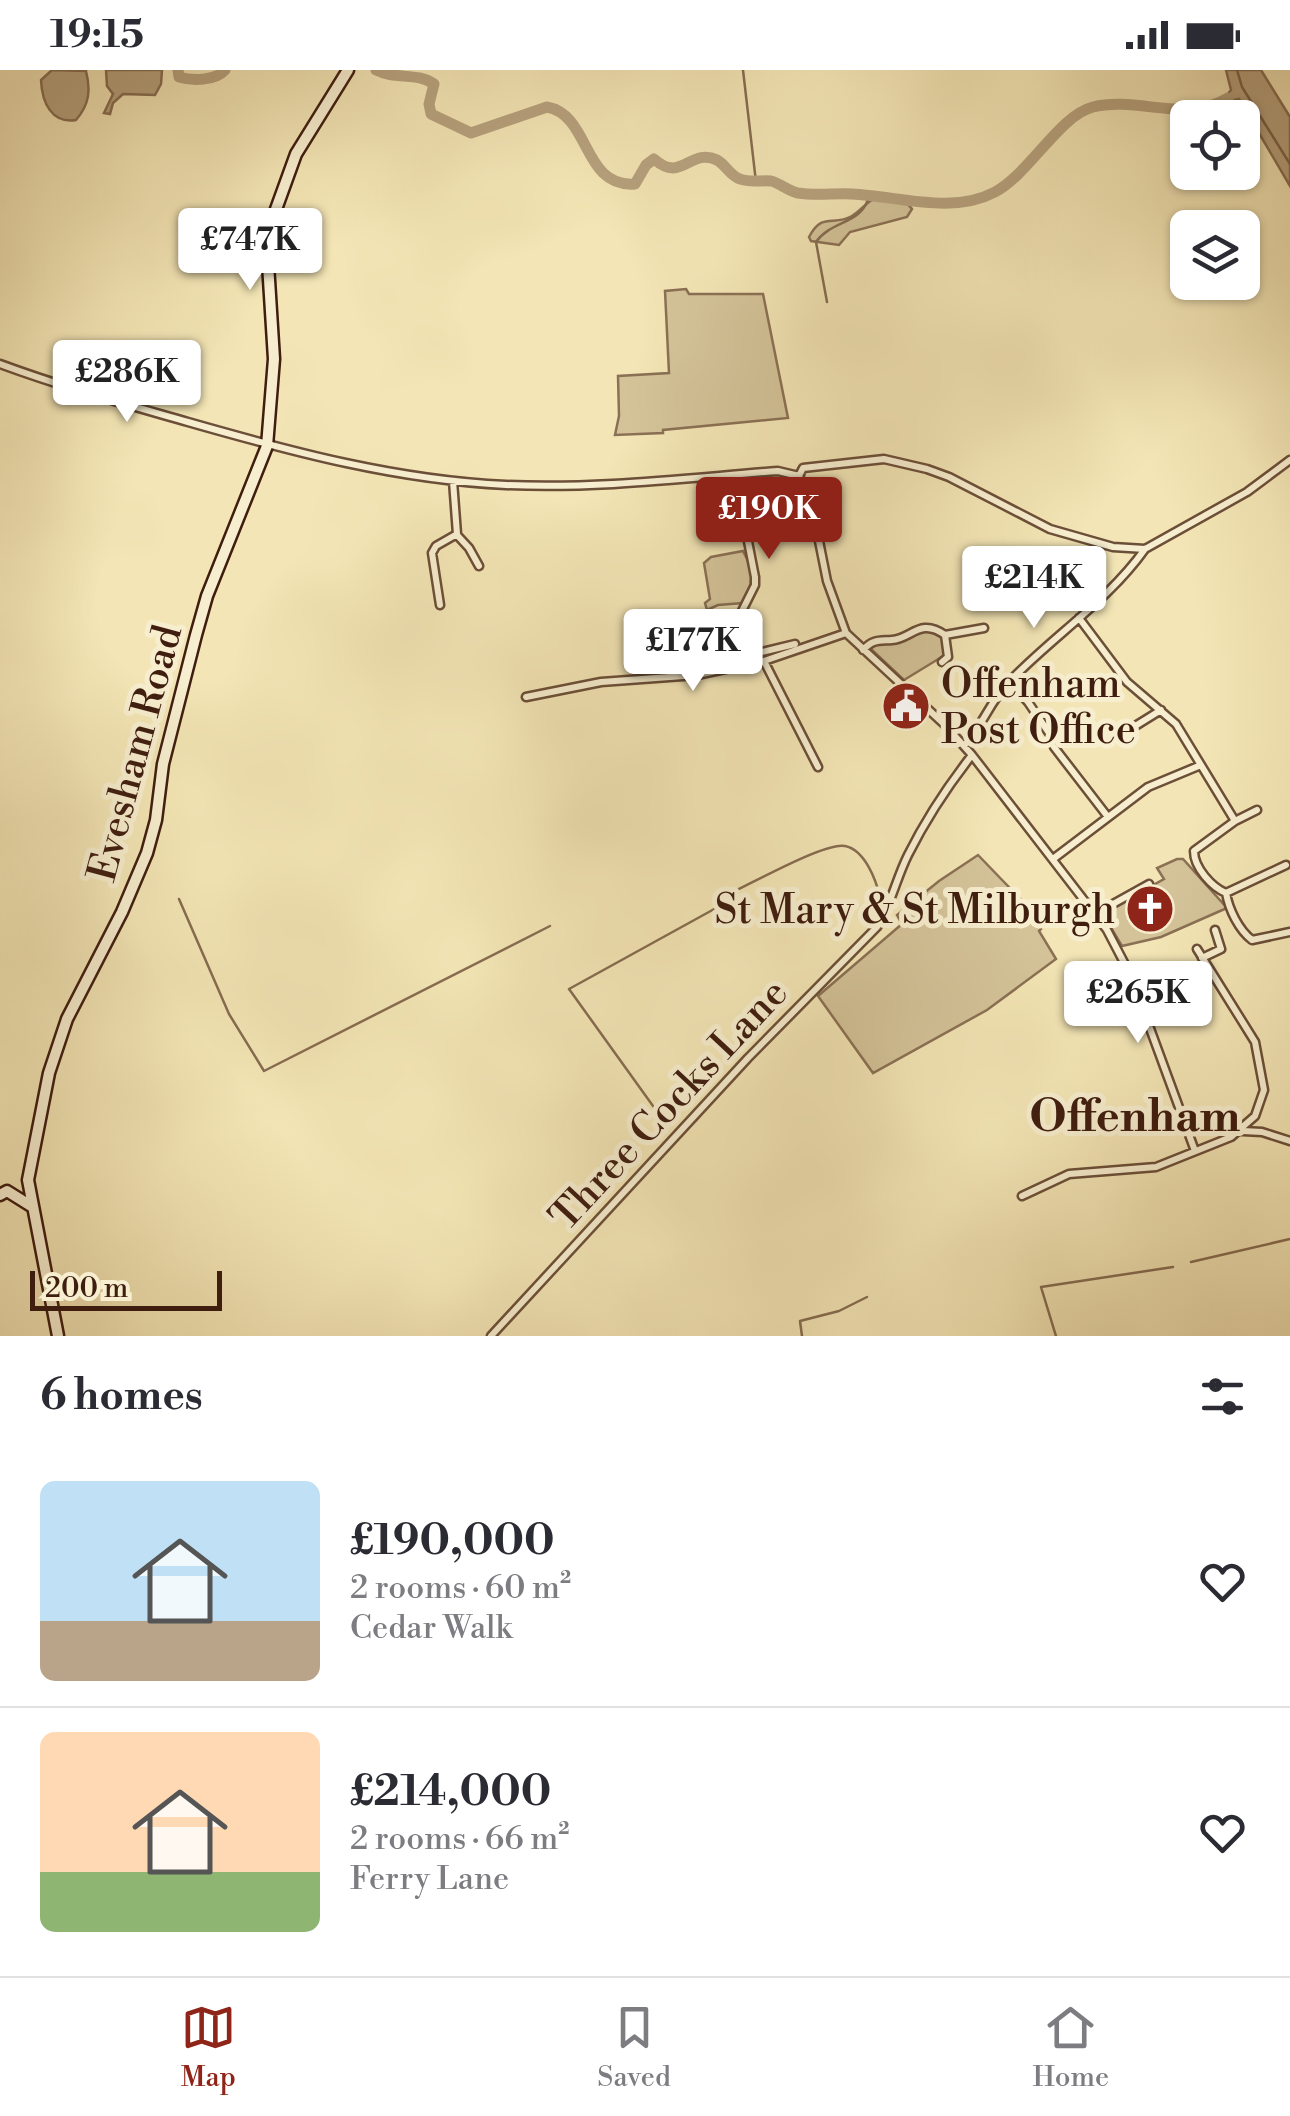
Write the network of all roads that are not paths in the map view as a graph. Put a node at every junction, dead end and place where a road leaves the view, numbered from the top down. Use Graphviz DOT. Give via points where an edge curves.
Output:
graph roads {
  1 [pos="347,72"];
  2 [pos="0,364"];
  3 [pos="268,446"];
  4 [pos="1290,460"];
  5 [pos="735,474"];
  6 [pos="799,476"];
  7 [pos="453,481"];
  8 [pos="457,534"];
  9 [pos="1145,550"];
  10 [pos="479,566"];
  11 [pos="440,604"];
  12 [pos="1079,618"];
  13 [pos="966,622"];
  14 [pos="984,628"];
  15 [pos="968,632"];
  16 [pos="846,633"];
  17 [pos="945,636"];
  18 [pos="796,644"];
  19 [pos="863,650"];
  20 [pos="750,654"];
  21 [pos="948,659"];
  22 [pos="764,661"];
  23 [pos="708,665"];
  24 [pos="1009,682"];
  25 [pos="526,697"];
  26 [pos="1162,710"];
  27 [pos="1132,728"];
  28 [pos="1049,733"];
  29 [pos="964,746"];
  30 [pos="1054,748"];
  31 [pos="972,755"];
  32 [pos="1201,764"];
  33 [pos="818,767"];
  34 [pos="1256,810"];
  35 [pos="1108,817"];
  36 [pos="1235,822"];
  37 [pos="1054,859"];
  38 [pos="1286,866"];
  39 [pos="1149,884"];
  40 [pos="1117,890"];
  41 [pos="1226,893"];
  42 [pos="1122,899"];
  43 [pos="1095,914"];
  44 [pos="1215,930"];
  45 [pos="1290,932"];
  46 [pos="1197,949"];
  47 [pos="1202,958"];
  48 [pos="1255,1116"];
  49 [pos="1241,1131"];
  50 [pos="1262,1132"];
  51 [pos="1290,1141"];
  52 [pos="1195,1151"];
  53 [pos="28,1180"];
  54 [pos="4,1193"];
  55 [pos="1022,1196"];
  56 [pos="31,1206"];
  57 [pos="58,1336"];
  58 [pos="491,1336"];
  1 -- 3 [label="main road" via="296,154 275,212 268,264 274,358"];
  2 -- 3 [label="street"];
  3 -- 7 [label="street"];
  3 -- 53 [label="main road, Evesham Road" via="196,634 147,853 55,1048"];
  4 -- 9 [label="street"];
  5 -- 6 [label="street"];
  5 -- 7 [label="street" via="605,486"];
  5 -- 20 [label="street" via="756,585 741,613"];
  6 -- 9 [label="street" via="803,468 840,462 897,462 949,476 1050,529"];
  6 -- 16 [label="street"];
  7 -- 8 [label="street"];
  8 -- 10 [label="street"];
  8 -- 11 [label="street" via="432,552"];
  9 -- 12 [label="street"];
  12 -- 24 [label="street"];
  12 -- 26 [label="street" via="1127,682"];
  13 -- 15 [label="street"];
  14 -- 15 [label="street"];
  15 -- 17 [label="street"];
  16 -- 19 [label="street"];
  16 -- 22 [label="street"];
  17 -- 19 [label="street" via="933,628 913,630"];
  17 -- 21 [label="street"];
  18 -- 20 [label="street"];
  19 -- 29 [label="street"];
  20 -- 23 [label="street"];
  22 -- 25 [label="street"];
  22 -- 33 [label="street"];
  24 -- 28 [label="street"];
  24 -- 29 [label="street"];
  26 -- 27 [label="street"];
  26 -- 32 [label="street"];
  29 -- 31 [label="street"];
  30 -- 35 [label="street"];
  31 -- 37 [label="street"];
  31 -- 58 [label="street, Three Cocks Lane" via="927,818 877,928"];
  32 -- 35 [label="street" via="1137,794"];
  32 -- 36 [label="street"];
  34 -- 36 [label="street"];
  35 -- 37 [label="street"];
  36 -- 41 [label="street" via="1194,855"];
  37 -- 43 [label="street"];
  38 -- 41 [label="street"];
  39 -- 42 [label="street"];
  40 -- 42 [label="street"];
  41 -- 45 [label="street" via="1252,940"];
  42 -- 43 [label="street"];
  43 -- 52 [label="street" via="1124,961"];
  44 -- 47 [label="street" via="1220,949"];
  46 -- 47 [label="street"];
  47 -- 48 [label="street" via="1255,1042 1264,1090"];
  48 -- 49 [label="street"];
  48 -- 50 [label="street"];
  49 -- 50 [label="street"];
  49 -- 52 [label="street"];
  50 -- 51 [label="street"];
  52 -- 55 [label="street" via="1156,1167 1069,1174"];
  53 -- 54 [label="main road"];
  53 -- 56 [label="main road, Evesham Road"];
  54 -- 56 [label="main road"];
  56 -- 57 [label="main road, Evesham Road"];
}
